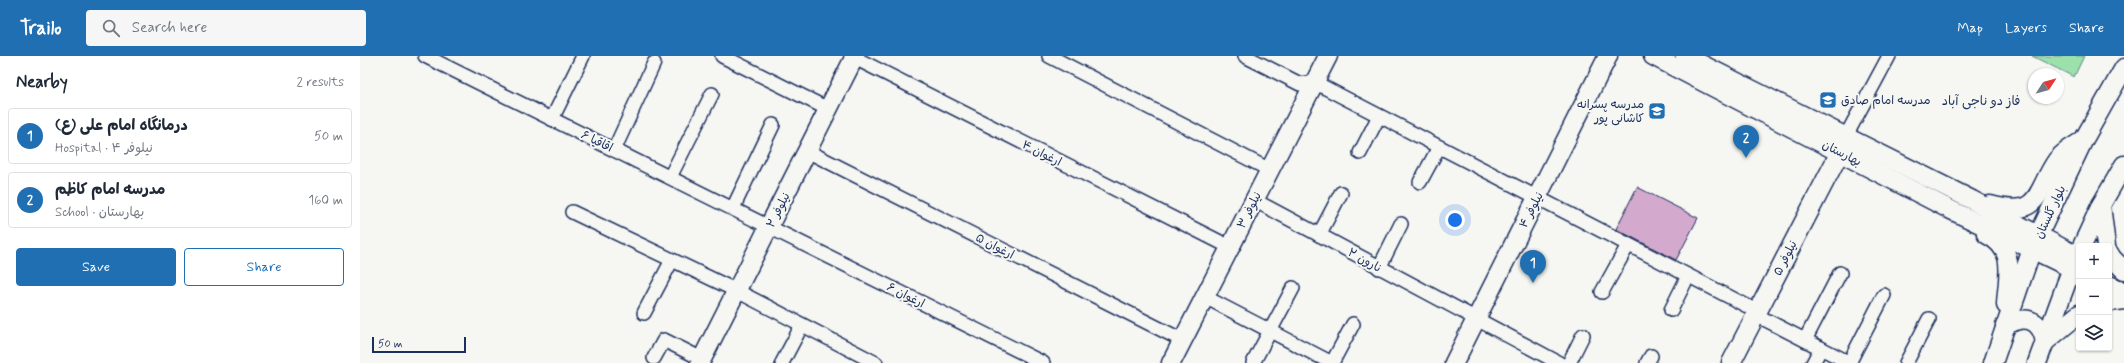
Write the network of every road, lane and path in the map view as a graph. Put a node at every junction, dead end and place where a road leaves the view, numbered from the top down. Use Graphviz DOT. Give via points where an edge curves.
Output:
graph roads {
  1 [pos="425,56"];
  2 [pos="583,56"];
  3 [pos="722,56"];
  4 [pos="1049,56"];
  5 [pos="1245,56"];
  6 [pos="1328,56"];
  7 [pos="1608,56"];
  8 [pos="1653,56"];
  9 [pos="1685,56"];
  10 [pos="1889,56"];
  11 [pos="853,57"];
  12 [pos="654,63"];
  13 [pos="2124,68"];
  14 [pos="1314,82"];
  15 [pos="712,94"];
  16 [pos="828,109"];
  17 [pos="1379,116"];
  18 [pos="552,119"];
  19 [pos="773,125"];
  20 [pos="2084,139"];
  21 [pos="1843,144"];
  22 [pos="1439,147"];
  23 [pos="614,150"];
  24 [pos="807,151"];
  25 [pos="1360,153"];
  26 [pos="2124,165"];
  27 [pos="1270,170"];
  28 [pos="670,177"];
  29 [pos="1420,182"];
  30 [pos="1341,193"];
  31 [pos="1537,198"];
  32 [pos="1254,200"];
  33 [pos="1972,200"];
  34 [pos="2101,205"];
  35 [pos="733,208"];
  36 [pos="1948,208"];
  37 [pos="572,212"];
  38 [pos="1401,224"];
  39 [pos="769,226"];
  40 [pos="1319,235"];
  41 [pos="2035,243"];
  42 [pos="2085,243"];
  43 [pos="2106,243"];
  44 [pos="1628,245"];
  45 [pos="1230,247"];
  46 [pos="2076,257"];
  47 [pos="2112,258"];
  48 [pos="672,260"];
  49 [pos="2076,263"];
  50 [pos="1379,268"];
  51 [pos="2124,270"];
  52 [pos="2112,272"];
  53 [pos="1840,273"];
  54 [pos="1688,276"];
  55 [pos="2124,278"];
  56 [pos="2112,286"];
  57 [pos="1294,288"];
  58 [pos="737,291"];
  59 [pos="1602,292"];
  60 [pos="2124,292"];
  61 [pos="1884,295"];
  62 [pos="1205,297"];
  63 [pos="2124,300"];
  64 [pos="2112,302"];
  65 [pos="1671,310"];
  66 [pos="644,313"];
  67 [pos="1756,315"];
  68 [pos="2078,315"];
  69 [pos="1929,319"];
  70 [pos="1475,320"];
  71 [pos="802,324"];
  72 [pos="1353,324"];
  73 [pos="2005,326"];
  74 [pos="1270,331"];
  75 [pos="1583,335"];
  76 [pos="1182,340"];
  77 [pos="1805,340"];
  78 [pos="2045,342"];
  79 [pos="1821,348"];
  80 [pos="654,358"];
  81 [pos="860,359"];
  82 [pos="701,361"];
  83 [pos="782,363"];
  84 [pos="876,363"];
  85 [pos="1043,363"];
  86 [pos="1171,363"];
  87 [pos="1253,363"];
  88 [pos="1332,363"];
  89 [pos="1454,363"];
  90 [pos="1559,363"];
  91 [pos="1568,363"];
  92 [pos="1731,363"];
  93 [pos="1814,363"];
  94 [pos="1850,363"];
  95 [pos="1906,363"];
  96 [pos="1993,363"];
  97 [pos="2037,363"];
  1 -- 18 [label="street, اقاقیا ۶"];
  2 -- 18 [label="street"];
  3 -- 16 [label="street"];
  4 -- 27 [label="street"];
  5 -- 14 [label="street" via="1300,84"];
  6 -- 14 [label="main road, نیلوفر ۳"];
  7 -- 31 [label="main road, نیلوفر ۴"];
  8 -- 21 [label="main road, بهارستان"];
  9 -- 21 [label="main road, بهارستان"];
  10 -- 21 [label="street"];
  11 -- 16 [label="main road, نیلوفر ۲"];
  11 -- 45 [label="street, ارغوان ۴"];
  12 -- 23 [label="street"];
  13 -- 20 [label="main road, بلوار گلستان"];
  14 -- 17 [label="street"];
  14 -- 27 [label="main road, نیلوفر ۳"];
  15 -- 28 [label="street"];
  16 -- 24 [label="main road, نیلوفر ۲"];
  17 -- 22 [label="street"];
  17 -- 25 [label="street"];
  18 -- 23 [label="street, اقاقیا ۶"];
  19 -- 35 [label="street"];
  20 -- 33 [label="main road" via="2058,159 2034,201 2023,207 2007,209"];
  20 -- 41 [label="main road, بلوار گلستان"];
  21 -- 33 [label="main road, بهارستان"];
  21 -- 36 [label="main road, بهارستان"];
  21 -- 67 [label="main road, نیلوفر ۵"];
  22 -- 29 [label="street"];
  22 -- 31 [label="street"];
  23 -- 28 [label="street, اقاقیا ۶"];
  24 -- 39 [label="main road, نیلوفر ۲"];
  24 -- 76 [label="street, ارغوان ۵"];
  26 -- 34 [label="main road"];
  27 -- 32 [label="main road, نیلوفر ۳"];
  28 -- 35 [label="street, اقاقیا ۶"];
  30 -- 40 [label="street"];
  31 -- 44 [label="street"];
  31 -- 70 [label="main road, نیلوفر ۴"];
  32 -- 40 [label="street, نارون ۲"];
  32 -- 45 [label="main road, نیلوفر ۳"];
  33 -- 41 [label="main road, بهارستان"];
  34 -- 42 [label="main road"];
  34 -- 43 [label="main road"];
  35 -- 39 [label="street, اقاقیا ۶"];
  36 -- 41 [label="main road, بهارستان"];
  36 -- 73 [label="main road" via="1977,230 1994,238 2004,248 2009,262"];
  37 -- 48 [label="street"];
  38 -- 50 [label="street"];
  39 -- 58 [label="main road, نیلوفر ۲"];
  39 -- 85 [label="street, ارغوان ۶"];
  40 -- 50 [label="street, نارون ۲"];
  41 -- 46 [label="main road"];
  41 -- 73 [label="main road, بلوار گلستان"];
  44 -- 54 [label="street"];
  44 -- 59 [label="street"];
  45 -- 62 [label="main road, نیلوفر ۳"];
  47 -- 51 [label="main road"];
  48 -- 58 [label="street"];
  48 -- 66 [label="street"];
  49 -- 78 [label="main road"];
  50 -- 70 [label="street, نارون ۲"];
  52 -- 55 [label="main road"];
  53 -- 77 [label="street"];
  54 -- 65 [label="street"];
  54 -- 67 [label="street" via="1749,307"];
  56 -- 60 [label="main road"];
  57 -- 74 [label="street"];
  58 -- 71 [label="street"];
  58 -- 82 [label="main road, نیلوفر ۲"];
  61 -- 94 [label="street"];
  62 -- 74 [label="street"];
  62 -- 76 [label="main road, نیلوفر ۳"];
  63 -- 64 [label="main road"];
  67 -- 77 [label="street"];
  67 -- 92 [label="main road, نیلوفر ۵"];
  68 -- 78 [label="main road"];
  69 -- 95 [label="street"];
  70 -- 89 [label="main road, نیلوفر ۴"];
  70 -- 90 [label="street, نارون ۲"];
  71 -- 81 [label="street"];
  71 -- 83 [label="street"];
  72 -- 88 [label="street"];
  73 -- 78 [label="main road" via="2019,319 2031,320 2043,332"];
  73 -- 96 [label="main road, بلوار گلستان"];
  74 -- 87 [label="street"];
  74 -- 88 [label="street"];
  75 -- 91 [label="street"];
  76 -- 86 [label="main road, نیلوفر ۳"];
  77 -- 79 [label="street"];
  78 -- 97 [label="main road"];
  79 -- 93 [label="street"];
  79 -- 94 [label="street"];
  80 -- 82 [label="street" via="664,340"];
  81 -- 84 [label="street"];
}
